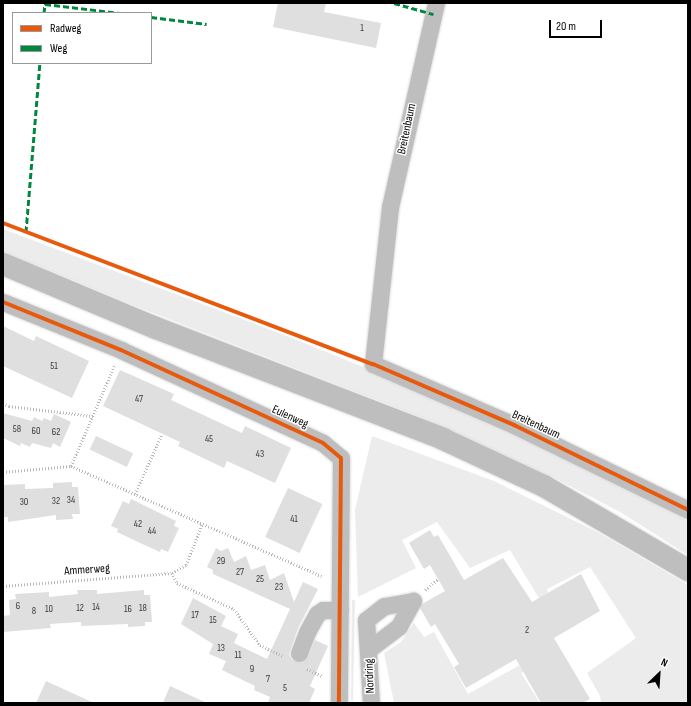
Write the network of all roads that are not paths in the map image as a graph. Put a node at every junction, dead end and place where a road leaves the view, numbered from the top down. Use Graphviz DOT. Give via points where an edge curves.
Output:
graph roads {
  1 [pos="436,3"];
  2 [pos="3,264"];
  3 [pos="3,302"];
  4 [pos="688,510"];
  5 [pos="688,570"];
  6 [pos="340,610"];
  7 [pos="369,649"];
  8 [pos="299,653"];
  9 [pos="339,703"];
  10 [pos="371,703"];
  1 -- 4 [label="street, Breitenbaum" via="390,207 373,364 514,425"];
  2 -- 5 [label="main road" via="156,328 443,439 544,486"];
  3 -- 6 [label="street, Eulenweg" via="121,350 323,443 341,458"];
  6 -- 8 [label="street" via="323,610 317,614"];
  6 -- 9 [label="street, Eulenweg"];
  7 -- 10 [label="street, Nordring"];
}
